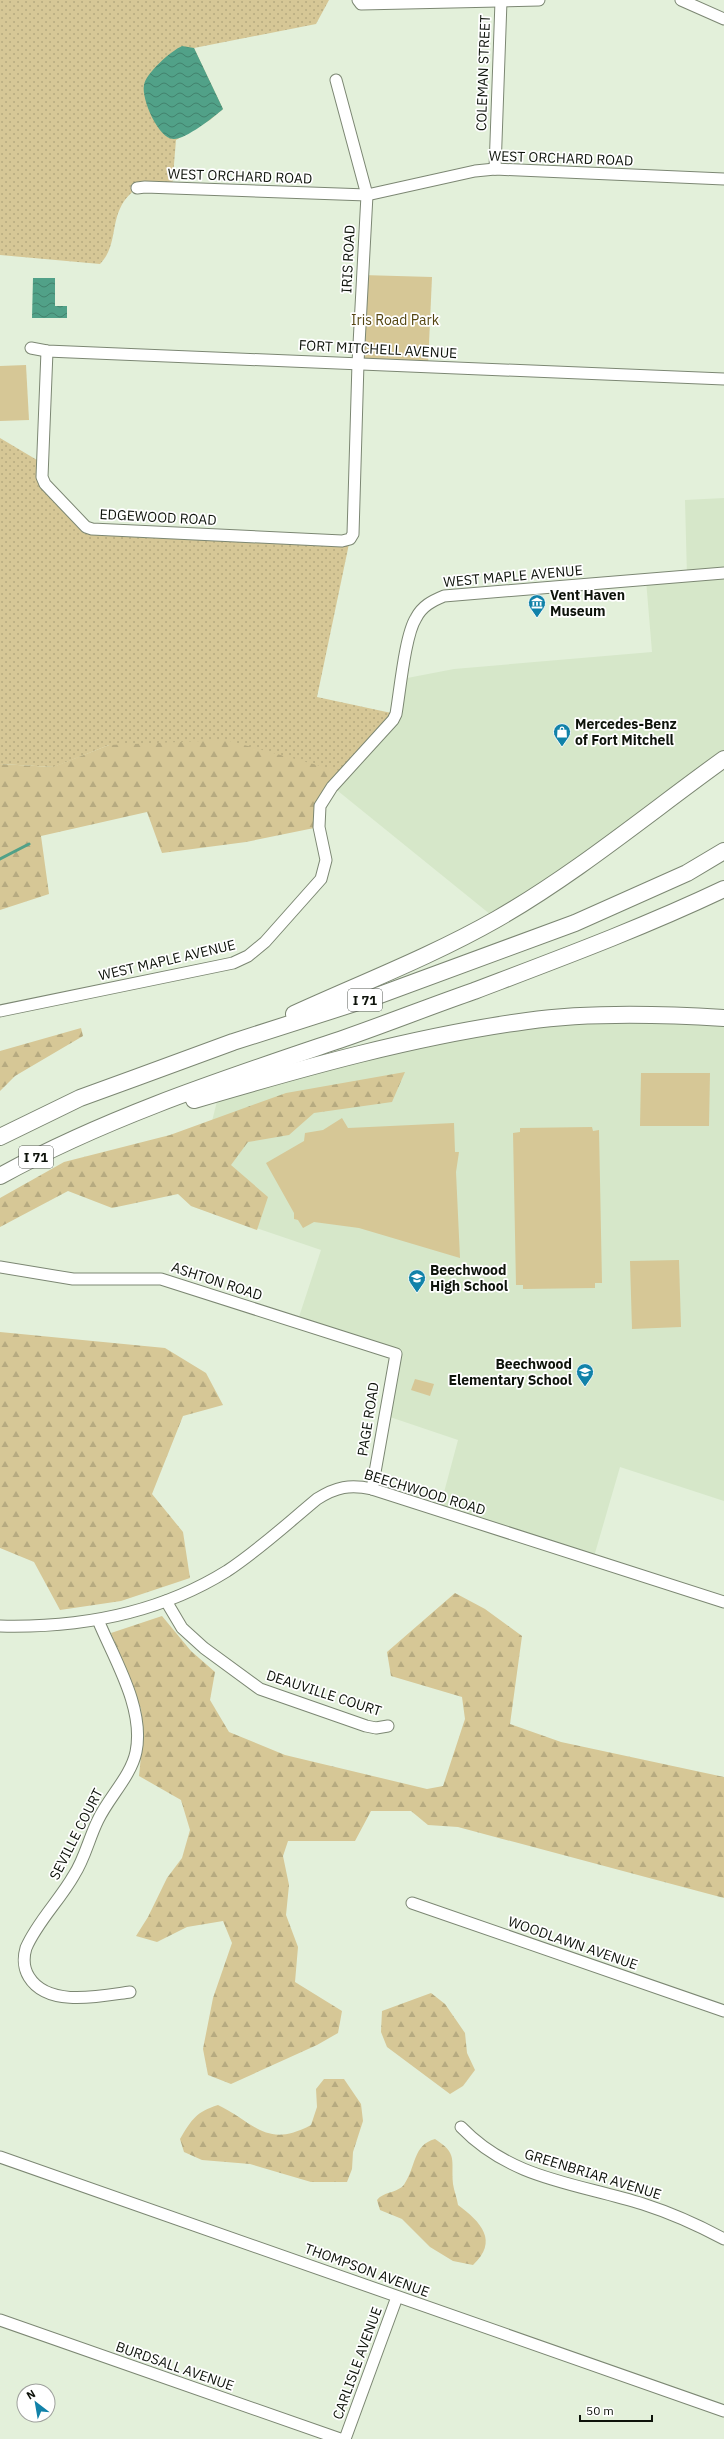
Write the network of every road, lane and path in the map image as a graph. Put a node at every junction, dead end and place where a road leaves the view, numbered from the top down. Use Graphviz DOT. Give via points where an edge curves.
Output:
graph roads {
  1 [pos="358,0"];
  2 [pos="539,0"];
  3 [pos="681,0"];
  4 [pos="501,1"];
  5 [pos="724,19"];
  6 [pos="336,80"];
  7 [pos="495,170"];
  8 [pos="724,180"];
  9 [pos="137,188"];
  10 [pos="367,194"];
  11 [pos="31,348"];
  12 [pos="47,351"];
  13 [pos="358,363"];
  14 [pos="724,379"];
  15 [pos="350,539"];
  16 [pos="724,573"];
  17 [pos="724,759"];
  18 [pos="724,851"];
  19 [pos="724,889"];
  20 [pos="0,1011"];
  21 [pos="724,1018"];
  22 [pos="233,1042"];
  23 [pos="0,1137"];
  24 [pos="72,1138"];
  25 [pos="0,1176"];
  26 [pos="0,1267"];
  27 [pos="396,1354"];
  28 [pos="372,1489"];
  29 [pos="166,1601"];
  30 [pos="724,1602"];
  31 [pos="98,1620"];
  32 [pos="0,1626"];
  33 [pos="388,1726"];
  34 [pos="412,1903"];
  35 [pos="130,1992"];
  36 [pos="724,2010"];
  37 [pos="461,2127"];
  38 [pos="0,2157"];
  39 [pos="724,2239"];
  40 [pos="397,2297"];
  41 [pos="0,2320"];
  42 [pos="724,2411"];
  43 [pos="340,2439"];
  44 [pos="345,2439"];
  1 -- 4 [label="street" via="361,4"];
  2 -- 4 [label="street"];
  3 -- 5 [label="street"];
  4 -- 7 [label="street, COLEMAN STREET"];
  6 -- 10 [label="street, IRIS ROAD"];
  7 -- 8 [label="street, WEST ORCHARD ROAD"];
  7 -- 10 [label="street, WEST ORCHARD ROAD" via="475,171"];
  9 -- 10 [label="street, WEST ORCHARD ROAD" via="145,186"];
  10 -- 13 [label="street, IRIS ROAD"];
  11 -- 12 [label="street, FORT MITCHELL AVENUE"];
  12 -- 13 [label="street, FORT MITCHELL AVENUE"];
  12 -- 15 [label="street, EDGEWOOD ROAD" via="42,477 45,484 86,527 342,541"];
  13 -- 14 [label="street, FORT MITCHELL AVENUE"];
  13 -- 15 [label="street, IRIS ROAD" via="353,534"];
  16 -- 20 [label="street, WEST MAPLE AVENUE" via="444,596 432,600 420,611 411,628 393,720 332,787 320,806 319,827 326,860 321,879 265,942 248,956 232,963"];
  17 -- 22 [label="highway" via="595,855 496,919 461,938"];
  18 -- 22 [label="highway, I 71" via="687,873 575,923 377,996"];
  19 -- 24 [label="highway, I 71" via="579,952 135,1111"];
  21 -- 24 [label="highway" via="626,1014 528,1021 461,1032 391,1047 219,1093"];
  22 -- 23 [label="highway, I 71" via="80,1098"];
  24 -- 25 [label="highway, I 71"];
  26 -- 27 [label="street, ASHTON ROAD" via="73,1279 161,1279"];
  27 -- 28 [label="street, PAGE ROAD"];
  28 -- 29 [label="street, BEECHWOOD ROAD" via="353,1486 332,1489 228,1570"];
  28 -- 30 [label="street, BEECHWOOD ROAD"];
  29 -- 31 [label="street, BEECHWOOD ROAD"];
  29 -- 33 [label="street, DEAUVILLE COURT" via="182,1628 204,1648 260,1689 366,1726"];
  31 -- 32 [label="street, BEECHWOOD ROAD" via="54,1626"];
  31 -- 35 [label="street, SEVILLE COURT" via="133,1704 136,1751 133,1763 97,1821 75,1875 27,1948 24,1963 32,1983 45,1992 87,1998"];
  34 -- 36 [label="street, WOODLAWN AVENUE"];
  37 -- 39 [label="street, GREENBRIAR AVENUE" via="478,2145 519,2168 643,2204"];
  38 -- 40 [label="street, THOMPSON AVENUE"];
  40 -- 42 [label="street, THOMPSON AVENUE"];
  40 -- 44 [label="street, CARLISLE AVENUE"];
  41 -- 43 [label="street, BURDSALL AVENUE"];
}
